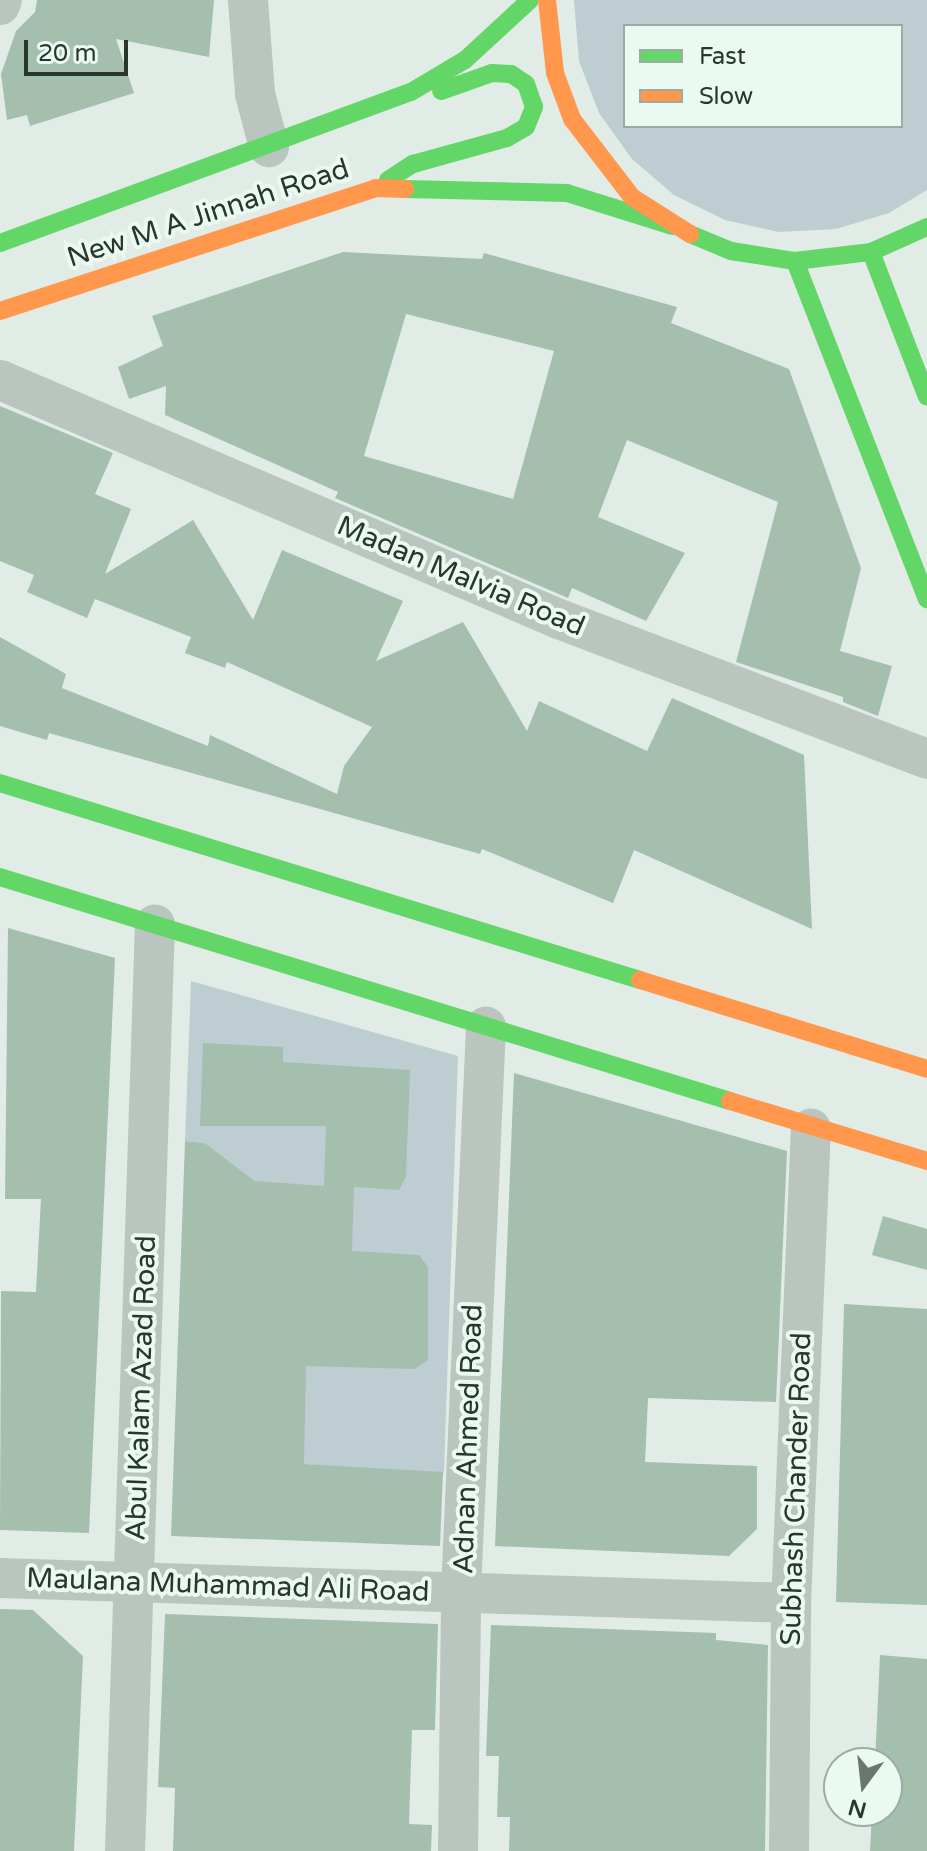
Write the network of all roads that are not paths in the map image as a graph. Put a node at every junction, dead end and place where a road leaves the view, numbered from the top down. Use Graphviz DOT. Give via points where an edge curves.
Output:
graph roads {
  1 [pos="248,0"];
  2 [pos="530,0"];
  3 [pos="547,0"];
  4 [pos="411,92"];
  5 [pos="269,147"];
  6 [pos="376,188"];
  7 [pos="672,226"];
  8 [pos="927,227"];
  9 [pos="0,243"];
  10 [pos="871,252"];
  11 [pos="795,261"];
  12 [pos="0,311"];
  13 [pos="0,380"];
  14 [pos="927,397"];
  15 [pos="927,599"];
  16 [pos="927,759"];
  17 [pos="0,783"];
  18 [pos="0,877"];
  19 [pos="155,924"];
  20 [pos="486,1027"];
  21 [pos="927,1069"];
  22 [pos="811,1128"];
  23 [pos="927,1161"];
  24 [pos="0,1578"];
  25 [pos="134,1582"];
  26 [pos="461,1592"];
  27 [pos="791,1603"];
  28 [pos="125,1851"];
  29 [pos="458,1851"];
  30 [pos="789,1851"];
  1 -- 5 [label="street" via="255,94"];
  2 -- 4 [label="street, New M A Jinnah Road" via="465,60"];
  3 -- 7 [label="street" via="555,73 572,119 632,197"];
  4 -- 5 [label="street, New M A Jinnah Road"];
  4 -- 6 [label="street" via="437,93 492,73 511,74 526,84 534,107 526,127 507,138 413,164"];
  5 -- 9 [label="street, New M A Jinnah Road"];
  6 -- 7 [label="street, New M A Jinnah Road" via="567,193"];
  6 -- 12 [label="street, New M A Jinnah Road"];
  7 -- 11 [label="street" via="731,251"];
  8 -- 10 [label="street"];
  10 -- 11 [label="street"];
  10 -- 14 [label="street"];
  11 -- 15 [label="street"];
  13 -- 16 [label="street, Madan Malvia Road" via="559,619"];
  17 -- 21 [label="street"];
  18 -- 19 [label="street"];
  19 -- 20 [label="street"];
  19 -- 25 [label="street, Abul Kalam Azad Road"];
  20 -- 22 [label="street"];
  20 -- 26 [label="street, Adnan Ahmed Road"];
  22 -- 23 [label="street"];
  22 -- 27 [label="street, Subhash Chander Road"];
  24 -- 25 [label="street, Maulana Muhammad Ali Road"];
  25 -- 26 [label="street, Maulana Muhammad Ali Road"];
  25 -- 28 [label="street, Abul Kalam Azad Road"];
  26 -- 27 [label="street, Maulana Muhammad Ali Road"];
  26 -- 29 [label="street, Adnan Ahmed Road"];
  27 -- 30 [label="street, Subhash Chander Road"];
}
